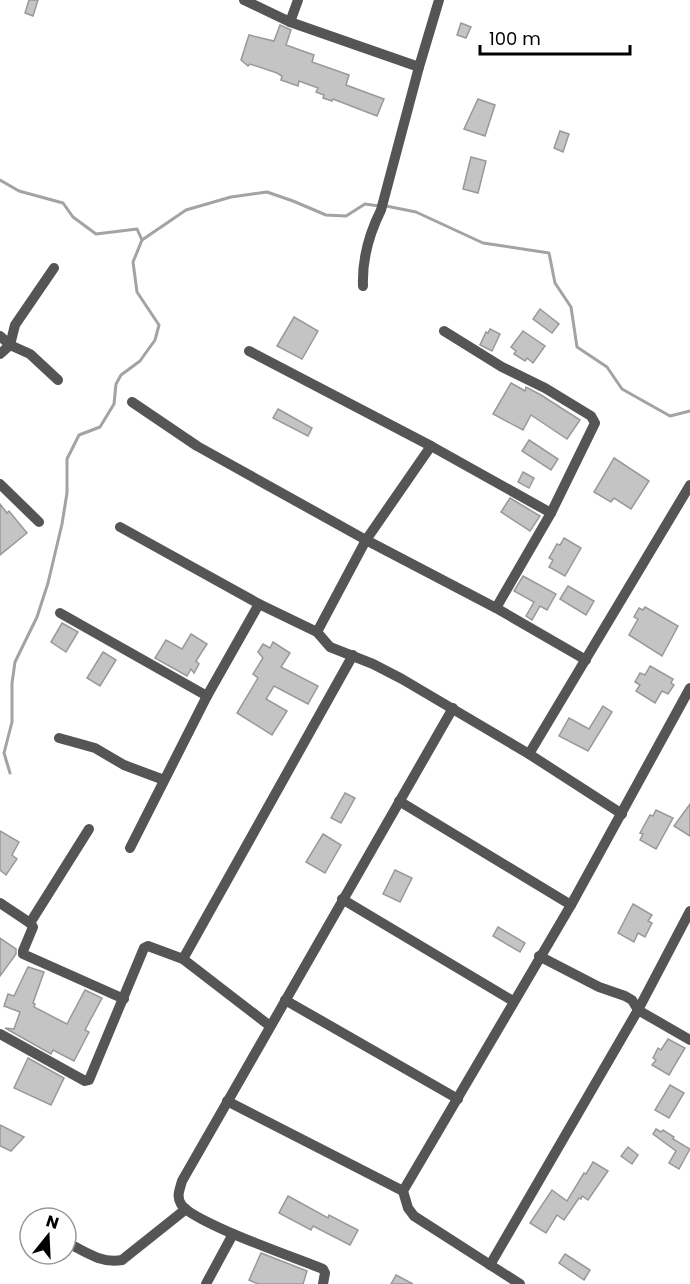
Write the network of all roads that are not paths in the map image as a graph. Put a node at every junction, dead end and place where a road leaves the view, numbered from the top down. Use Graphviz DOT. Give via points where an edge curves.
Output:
graph roads {
  1 [pos="244,0"];
  2 [pos="298,0"];
  3 [pos="439,0"];
  4 [pos="290,22"];
  5 [pos="419,67"];
  6 [pos="54,268"];
  7 [pos="363,286"];
  8 [pos="444,331"];
  9 [pos="0,336"];
  10 [pos="10,345"];
  11 [pos="249,351"];
  12 [pos="0,354"];
  13 [pos="58,380"];
  14 [pos="132,402"];
  15 [pos="431,446"];
  16 [pos="0,484"];
  17 [pos="690,485"];
  18 [pos="551,513"];
  19 [pos="39,522"];
  20 [pos="120,527"];
  21 [pos="366,540"];
  22 [pos="259,604"];
  23 [pos="496,608"];
  24 [pos="60,613"];
  25 [pos="317,632"];
  26 [pos="353,656"];
  27 [pos="586,660"];
  28 [pos="690,688"];
  29 [pos="207,696"];
  30 [pos="686,707"];
  31 [pos="453,708"];
  32 [pos="59,738"];
  33 [pos="529,754"];
  34 [pos="164,780"];
  35 [pos="399,801"];
  36 [pos="622,814"];
  37 [pos="89,829"];
  38 [pos="130,848"];
  39 [pos="342,899"];
  40 [pos="0,903"];
  41 [pos="571,905"];
  42 [pos="690,911"];
  43 [pos="30,923"];
  44 [pos="686,931"];
  45 [pos="539,956"];
  46 [pos="183,959"];
  47 [pos="124,999"];
  48 [pos="285,1000"];
  49 [pos="513,1001"];
  50 [pos="638,1010"];
  51 [pos="270,1026"];
  52 [pos="0,1034"];
  53 [pos="690,1040"];
  54 [pos="458,1099"];
  55 [pos="227,1101"];
  56 [pos="403,1191"];
  57 [pos="186,1209"];
  58 [pos="233,1234"];
  59 [pos="78,1248"];
  60 [pos="490,1265"];
  61 [pos="206,1284"];
  62 [pos="323,1284"];
  63 [pos="520,1284"];
  1 -- 4 [label="street"];
  2 -- 4 [label="street"];
  3 -- 5 [label="street"];
  4 -- 5 [label="street"];
  5 -- 7 [label="street" via="381,210 365,253"];
  6 -- 10 [label="street" via="15,325"];
  8 -- 18 [label="street" via="593,419 594,426"];
  9 -- 10 [label="street"];
  10 -- 12 [label="street"];
  10 -- 13 [label="street" via="30,354"];
  11 -- 15 [label="street"];
  14 -- 21 [label="street" via="197,446"];
  15 -- 18 [label="street"];
  15 -- 21 [label="street"];
  16 -- 19 [label="street"];
  17 -- 27 [label="street"];
  18 -- 23 [label="street"];
  20 -- 22 [label="street"];
  21 -- 23 [label="street"];
  21 -- 25 [label="street"];
  22 -- 25 [label="street"];
  22 -- 29 [label="street"];
  23 -- 27 [label="street"];
  24 -- 29 [label="street"];
  25 -- 26 [label="street" via="330,647"];
  26 -- 31 [label="street"];
  26 -- 46 [label="street"];
  27 -- 33 [label="street"];
  28 -- 30 [label="street"];
  29 -- 34 [label="street"];
  30 -- 36 [label="street"];
  31 -- 33 [label="street"];
  31 -- 35 [label="street"];
  32 -- 34 [label="street" via="95,748 124,765"];
  33 -- 36 [label="street"];
  34 -- 38 [label="street"];
  35 -- 39 [label="street"];
  35 -- 41 [label="street"];
  36 -- 41 [label="street"];
  37 -- 43 [label="street"];
  39 -- 48 [label="street"];
  39 -- 49 [label="street"];
  40 -- 43 [label="street"];
  41 -- 45 [label="street"];
  42 -- 44 [label="street"];
  43 -- 47 [label="street" via="33,929 24,954"];
  44 -- 50 [label="street"];
  45 -- 49 [label="street"];
  45 -- 50 [label="street" via="625,996"];
  46 -- 47 [label="street" via="146,946"];
  46 -- 51 [label="street"];
  47 -- 52 [label="street" via="87,1081"];
  48 -- 51 [label="street"];
  48 -- 54 [label="street"];
  49 -- 54 [label="street"];
  50 -- 53 [label="street"];
  50 -- 60 [label="street"];
  51 -- 55 [label="street"];
  54 -- 56 [label="street"];
  55 -- 56 [label="street"];
  55 -- 57 [label="street" via="182,1181 178,1194"];
  56 -- 60 [label="street" via="414,1216"];
  57 -- 58 [label="street"];
  57 -- 59 [label="street" via="122,1260 100,1260"];
  58 -- 61 [label="street"];
  58 -- 62 [label="street" via="323,1269"];
  60 -- 63 [label="street"];
}
